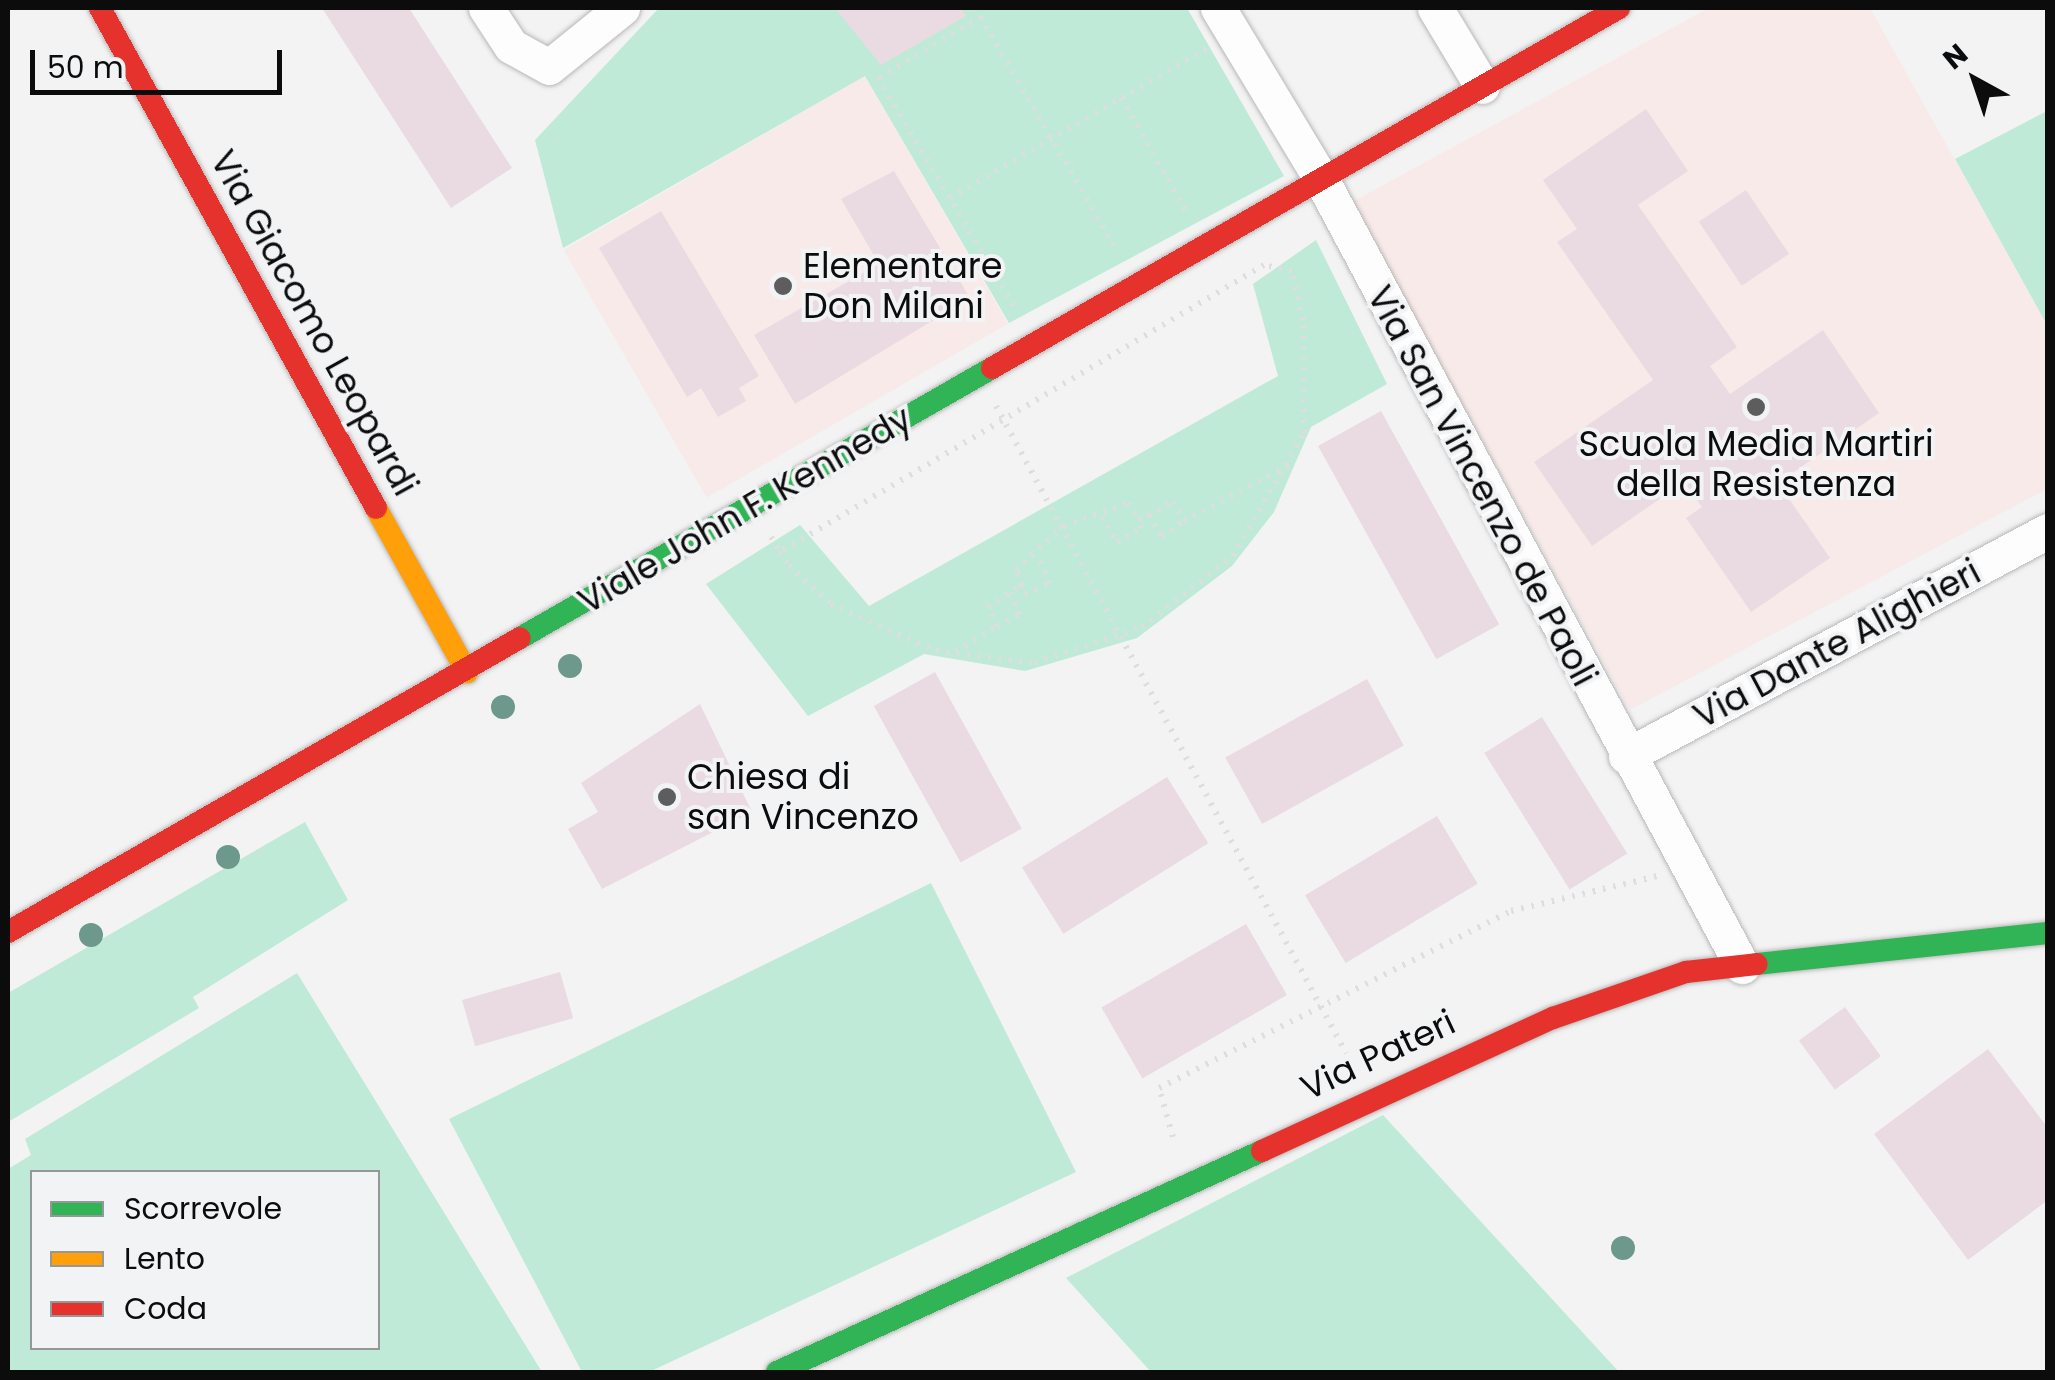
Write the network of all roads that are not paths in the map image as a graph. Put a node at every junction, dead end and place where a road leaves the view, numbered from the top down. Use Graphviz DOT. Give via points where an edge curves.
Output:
graph roads {
  1 [pos="100,8"];
  2 [pos="486,8"];
  3 [pos="622,8"];
  4 [pos="1435,8"];
  5 [pos="1619,8"];
  6 [pos="1226,21"];
  7 [pos="1482,86"];
  8 [pos="1320,177"];
  9 [pos="2048,531"];
  10 [pos="467,672"];
  11 [pos="1626,756"];
  12 [pos="8,932"];
  13 [pos="2048,932"];
  14 [pos="1742,966"];
  15 [pos="777,1372"];
  1 -- 10 [label="street, Via Giacomo Leopardi"];
  2 -- 3 [label="street" via="511,46 549,67"];
  4 -- 7 [label="street"];
  5 -- 7 [label="street, Viale John F. Kennedy"];
  6 -- 8 [label="street, Via San Vincenzo de Paoli"];
  7 -- 8 [label="street, Viale John F. Kennedy"];
  8 -- 10 [label="street, Viale John F. Kennedy"];
  8 -- 11 [label="street, Via San Vincenzo de Paoli"];
  9 -- 11 [label="street, Via Dante Alighieri"];
  10 -- 12 [label="street, Viale John F. Kennedy"];
  11 -- 14 [label="street, Via San Vincenzo de Paoli"];
  13 -- 14 [label="street, Via Pateri"];
  14 -- 15 [label="street, Via Pateri" via="1686,972 1511,1032"];
}
